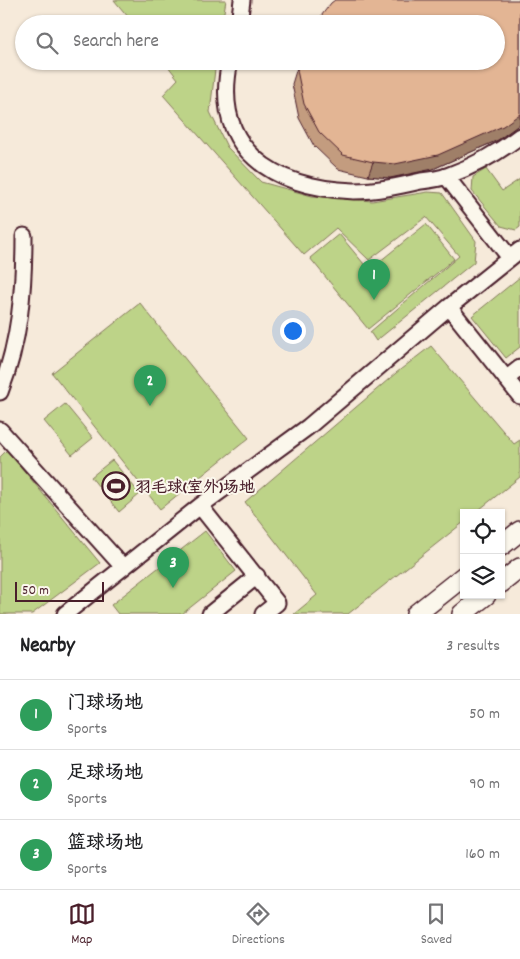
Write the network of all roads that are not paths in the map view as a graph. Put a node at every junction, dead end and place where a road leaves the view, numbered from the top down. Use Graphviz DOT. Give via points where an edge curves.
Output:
graph roads {
  1 [pos="242,0"];
  2 [pos="240,15"];
  3 [pos="228,70"];
  4 [pos="520,136"];
  5 [pos="446,176"];
  6 [pos="24,236"];
  7 [pos="515,254"];
  8 [pos="449,307"];
  9 [pos="520,368"];
  10 [pos="506,379"];
  11 [pos="0,392"];
  12 [pos="520,396"];
  13 [pos="0,430"];
  14 [pos="200,506"];
  15 [pos="520,531"];
  16 [pos="505,543"];
  17 [pos="123,567"];
  18 [pos="520,568"];
  19 [pos="256,576"];
  20 [pos="460,579"];
  21 [pos="505,580"];
  22 [pos="481,599"];
  23 [pos="65,614"];
  24 [pos="210,614"];
  25 [pos="263,614"];
  26 [pos="416,614"];
  27 [pos="462,614"];
  1 -- 2 [label="street"];
  3 -- 5 [label="street" via="227,105 232,126 259,163 278,175 320,187 355,191 392,188"];
  4 -- 5 [label="street" via="479,162"];
  5 -- 7 [label="street"];
  6 -- 11 [label="street" via="24,285 18,331"];
  7 -- 8 [label="street"];
  8 -- 10 [label="street"];
  8 -- 14 [label="street" via="308,427"];
  9 -- 10 [label="street"];
  10 -- 12 [label="street"];
  13 -- 17 [label="street"];
  14 -- 17 [label="street"];
  14 -- 19 [label="street"];
  15 -- 16 [label="main road"];
  17 -- 23 [label="street"];
  18 -- 21 [label="main road"];
  19 -- 24 [label="street"];
  19 -- 25 [label="street" via="277,602"];
  20 -- 26 [label="main road"];
  22 -- 27 [label="main road"];
}
